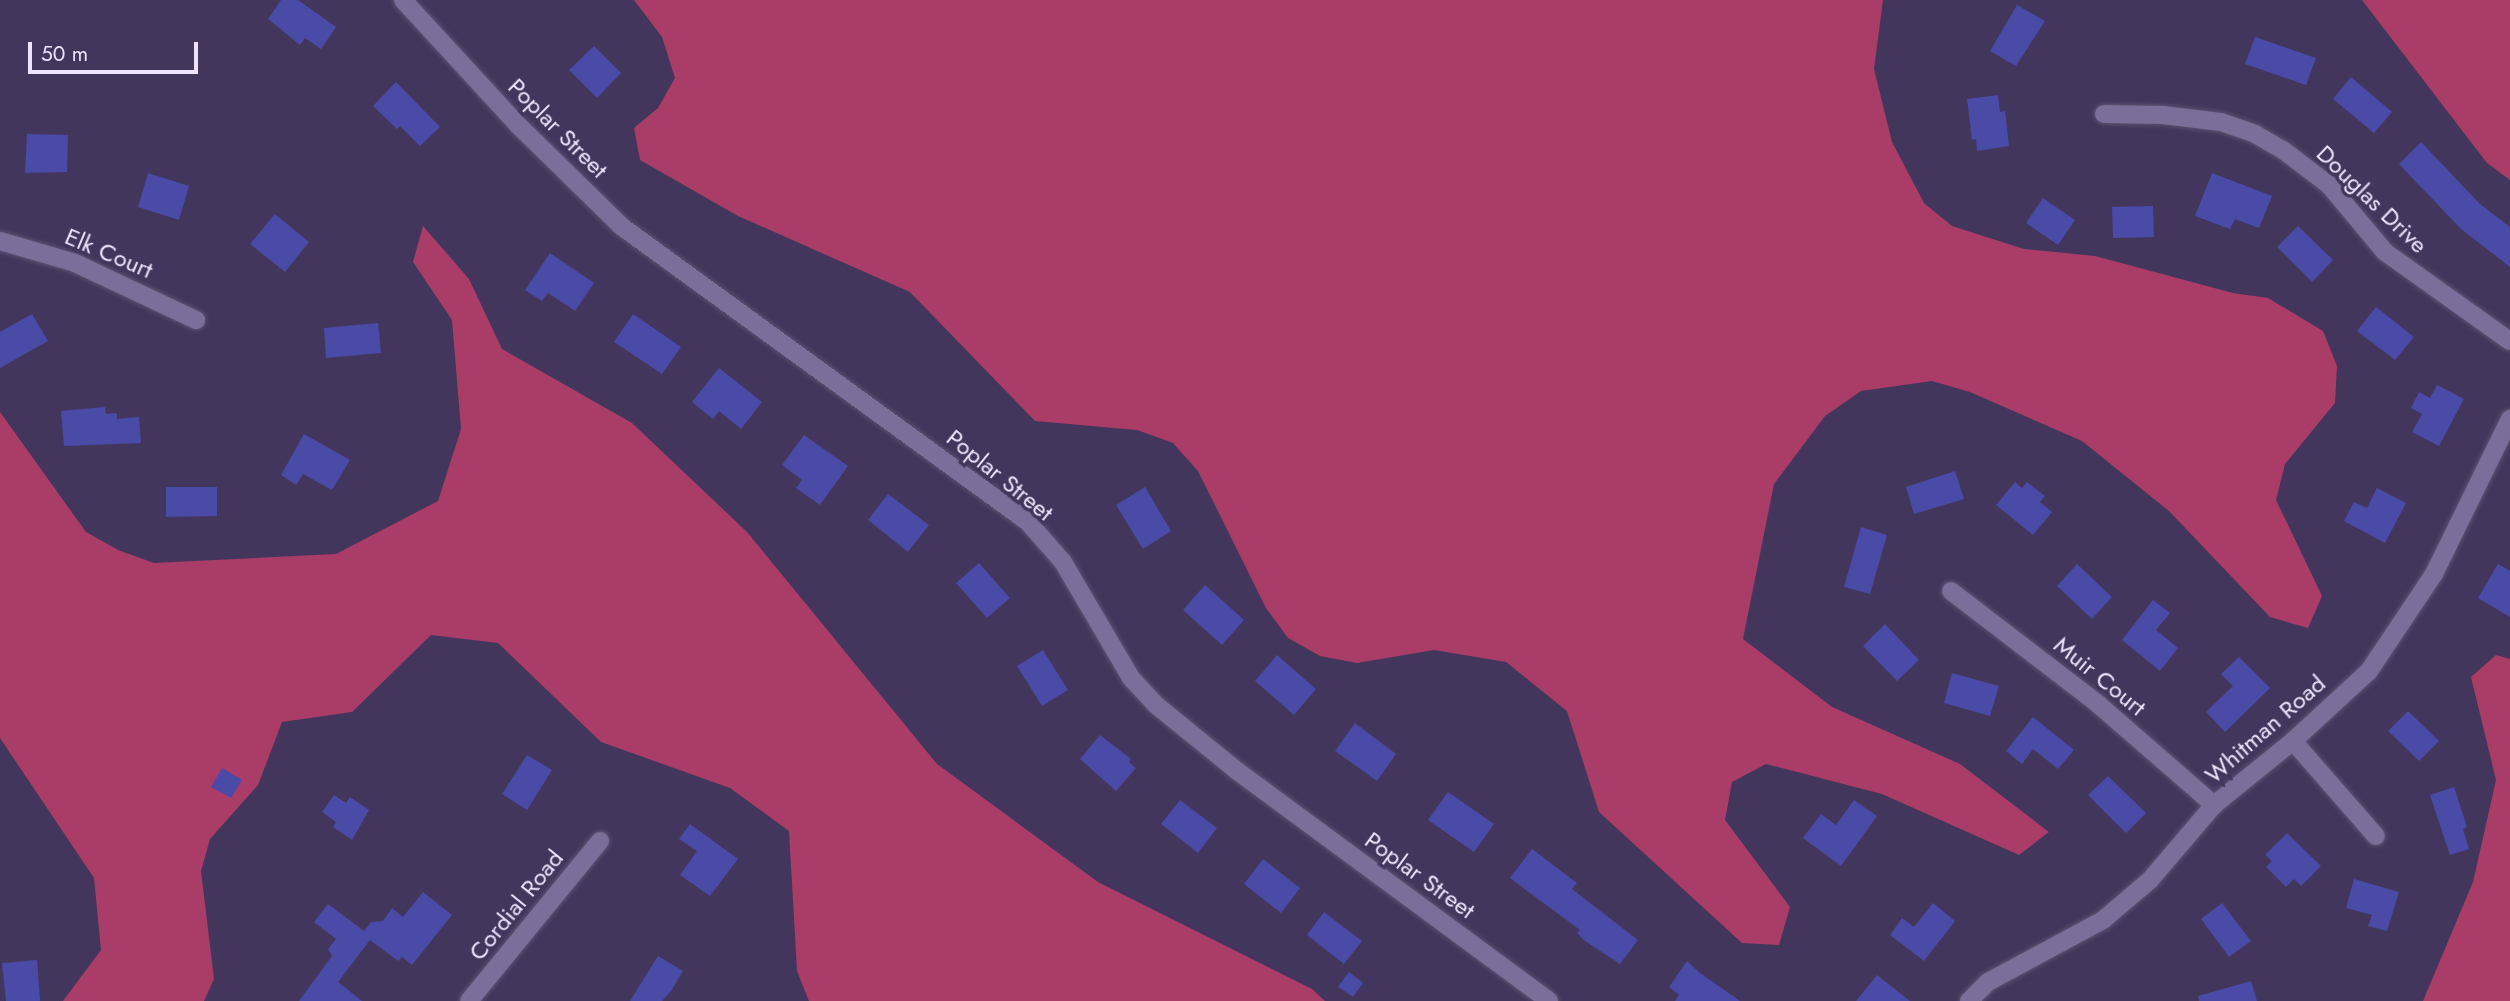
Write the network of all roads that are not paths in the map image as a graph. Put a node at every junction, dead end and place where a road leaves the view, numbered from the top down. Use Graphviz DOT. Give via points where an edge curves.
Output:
graph roads {
  1 [pos="403,0"];
  2 [pos="2104,114"];
  3 [pos="0,241"];
  4 [pos="196,320"];
  5 [pos="2510,341"];
  6 [pos="2510,419"];
  7 [pos="1951,591"];
  8 [pos="2293,741"];
  9 [pos="2214,805"];
  10 [pos="2376,835"];
  11 [pos="600,841"];
  12 [pos="469,1001"];
  13 [pos="1549,1001"];
  14 [pos="1969,1001"];
  1 -- 13 [label="street, Poplar Street" via="518,125 621,226 1028,522 1063,562 1131,678 1156,705 1236,770"];
  2 -- 5 [label="street, Douglas Drive" via="2221,122 2255,134 2329,185 2385,251"];
  3 -- 4 [label="street, Elk Court" via="75,263"];
  6 -- 8 [label="street, Whitman Road" via="2434,574 2369,671"];
  7 -- 9 [label="street, Muir Court" via="2098,705"];
  8 -- 9 [label="street, Whitman Road"];
  8 -- 10 [label="street"];
  9 -- 14 [label="street, Whitman Road" via="2150,880 2103,920 1988,982"];
  11 -- 12 [label="street, Cordial Road"];
}
